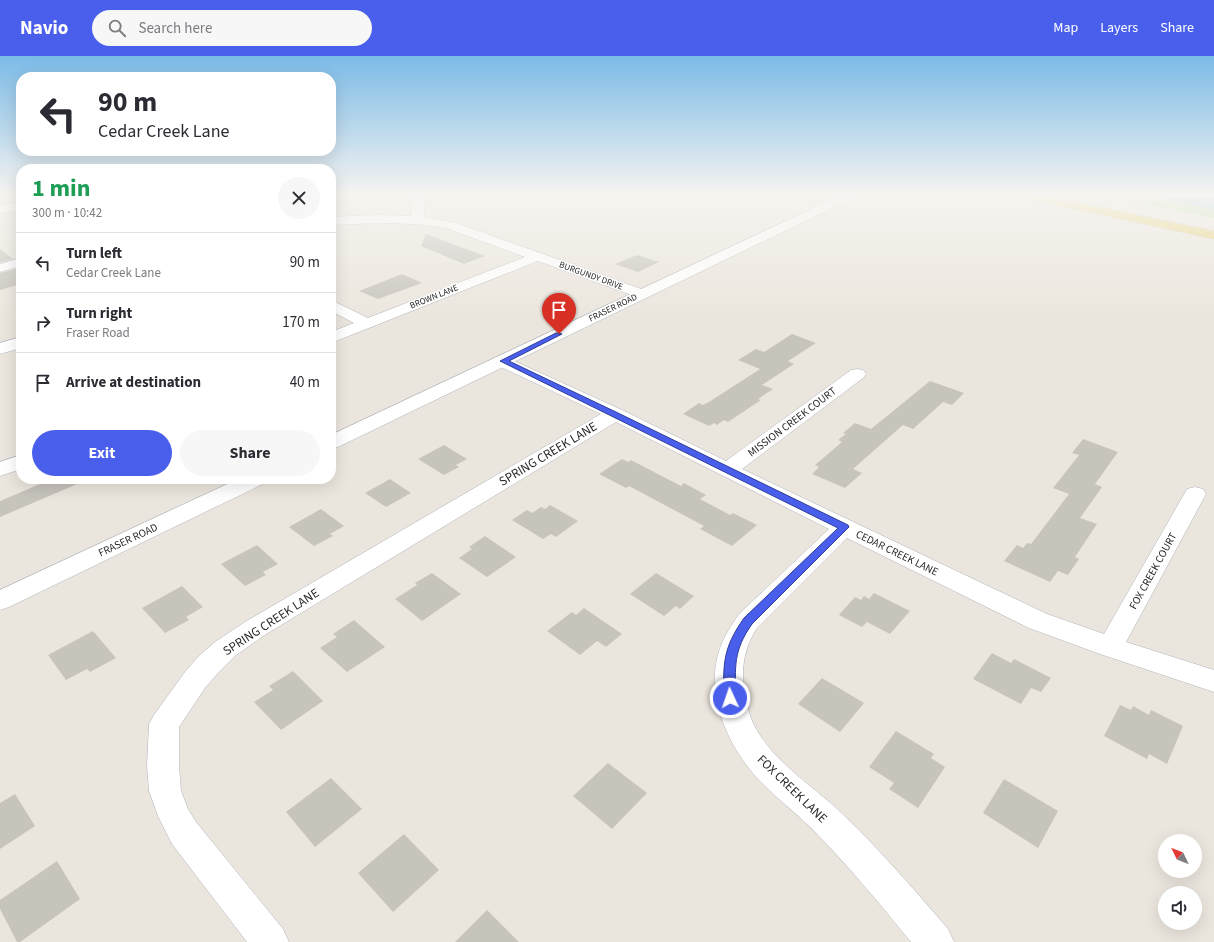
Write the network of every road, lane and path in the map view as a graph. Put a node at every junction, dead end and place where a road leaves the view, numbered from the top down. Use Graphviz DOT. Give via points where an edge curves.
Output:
graph roads {
  1 [pos="478,235"];
  2 [pos="766,235"];
  3 [pos="537,257"];
  4 [pos="16,263"];
  5 [pos="0,268"];
  6 [pos="642,294"];
  7 [pos="336,308"];
  8 [pos="367,324"];
  9 [pos="336,336"];
  10 [pos="16,344"];
  11 [pos="0,349"];
  12 [pos="503,361"];
  13 [pos="857,374"];
  14 [pos="616,414"];
  15 [pos="336,441"];
  16 [pos="16,463"];
  17 [pos="0,470"];
  18 [pos="727,470"];
  19 [pos="244,484"];
  20 [pos="1195,494"];
  21 [pos="845,527"];
  22 [pos="0,600"];
  23 [pos="1110,647"];
  24 [pos="1214,681"];
  25 [pos="270,942"];
  26 [pos="935,942"];
  1 -- 3 [label="street, BURGUNDY DRIVE"];
  2 -- 6 [label="street, FRASER ROAD"];
  3 -- 6 [label="street, BURGUNDY DRIVE"];
  3 -- 8 [label="street, BROWN LANE"];
  4 -- 5 [label="street"];
  6 -- 12 [label="street, FRASER ROAD"];
  7 -- 8 [label="street"];
  8 -- 9 [label="street, BROWN LANE"];
  10 -- 11 [label="street"];
  12 -- 14 [label="street, CEDAR CREEK LANE"];
  12 -- 15 [label="street, FRASER ROAD"];
  13 -- 18 [label="street, MISSION CREEK COURT"];
  14 -- 18 [label="street, CEDAR CREEK LANE"];
  14 -- 25 [label="street, SPRING CREEK LANE" via="254,629 225,649 208,665 164,724 164,791 174,816 184,833"];
  16 -- 17 [label="street"];
  18 -- 21 [label="street, CEDAR CREEK LANE"];
  19 -- 22 [label="street, FRASER ROAD"];
  20 -- 23 [label="street, FOX CREEK COURT"];
  21 -- 23 [label="street, CEDAR CREEK LANE" via="1038,621"];
  21 -- 26 [label="street, FOX CREEK LANE" via="748,621 732,650 729,669 730,698 739,726 752,750 766,767 847,842"];
  23 -- 24 [label="street, CEDAR CREEK LANE"];
}
